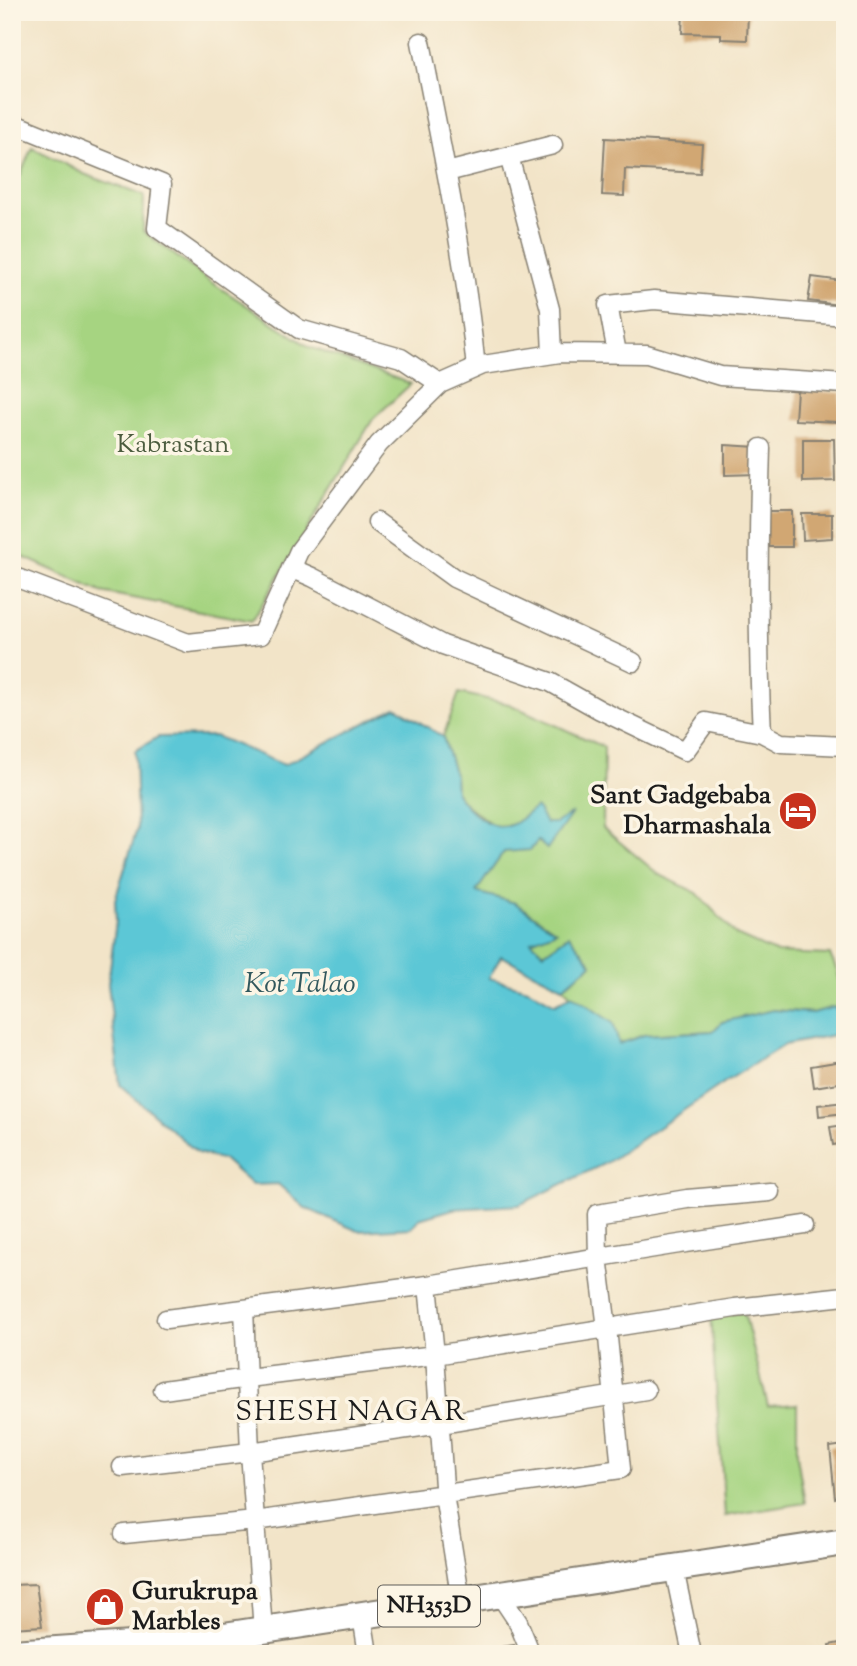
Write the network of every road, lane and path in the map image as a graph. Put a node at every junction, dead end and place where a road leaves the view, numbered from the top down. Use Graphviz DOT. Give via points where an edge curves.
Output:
graph roads {
  1 [pos="421,41"];
  2 [pos="12,123"];
  3 [pos="553,145"];
  4 [pos="509,156"];
  5 [pos="447,172"];
  6 [pos="845,316"];
  7 [pos="552,354"];
  8 [pos="617,354"];
  9 [pos="476,368"];
  10 [pos="440,384"];
  11 [pos="845,384"];
  12 [pos="761,447"];
  13 [pos="377,522"];
  14 [pos="291,568"];
  15 [pos="12,576"];
  16 [pos="633,662"];
  17 [pos="762,733"];
  18 [pos="845,746"];
  19 [pos="770,1192"];
  20 [pos="805,1225"];
  21 [pos="598,1257"];
  22 [pos="428,1286"];
  23 [pos="845,1296"];
  24 [pos="244,1309"];
  25 [pos="166,1319"];
  26 [pos="607,1328"];
  27 [pos="435,1355"];
  28 [pos="248,1378"];
  29 [pos="646,1390"];
  30 [pos="163,1391"];
  31 [pos="613,1395"];
  32 [pos="441,1424"];
  33 [pos="250,1452"];
  34 [pos="122,1467"];
  35 [pos="444,1494"];
  36 [pos="255,1521"];
  37 [pos="124,1534"];
  38 [pos="845,1542"];
  39 [pos="674,1569"];
  40 [pos="500,1595"];
  41 [pos="461,1601"];
  42 [pos="362,1616"];
  43 [pos="262,1631"];
  44 [pos="48,1652"];
  45 [pos="12,1653"];
  46 [pos="368,1654"];
  47 [pos="531,1654"];
  48 [pos="692,1654"];
  1 -- 5 [label="street"];
  2 -- 10 [label="street" via="162,184 157,228 299,329 401,358"];
  3 -- 4 [label="street"];
  4 -- 5 [label="street"];
  4 -- 7 [label="street" via="550,309"];
  5 -- 9 [label="street"];
  6 -- 8 [label="street" via="654,300 608,305"];
  7 -- 8 [label="street"];
  7 -- 9 [label="street"];
  8 -- 11 [label="street" via="648,354 720,376"];
  9 -- 10 [label="street"];
  10 -- 14 [label="street" via="379,444"];
  12 -- 17 [label="street" via="758,660"];
  13 -- 16 [label="street" via="454,578"];
  14 -- 15 [label="street" via="261,635 188,643"];
  14 -- 17 [label="street" via="443,645 550,682 685,751 706,722"];
  17 -- 18 [label="street" via="781,743"];
  19 -- 21 [label="street" via="687,1199 597,1214"];
  20 -- 21 [label="street"];
  21 -- 22 [label="street"];
  21 -- 26 [label="street"];
  22 -- 24 [label="street"];
  22 -- 27 [label="street"];
  23 -- 26 [label="street"];
  24 -- 25 [label="street"];
  24 -- 28 [label="street"];
  26 -- 27 [label="street"];
  26 -- 31 [label="street"];
  27 -- 28 [label="street"];
  27 -- 32 [label="street"];
  28 -- 30 [label="street"];
  28 -- 33 [label="street"];
  29 -- 31 [label="street"];
  31 -- 32 [label="street"];
  31 -- 35 [label="street" via="621,1469"];
  32 -- 33 [label="street"];
  32 -- 35 [label="street"];
  33 -- 34 [label="street"];
  33 -- 36 [label="street"];
  35 -- 36 [label="street"];
  35 -- 41 [label="street"];
  36 -- 37 [label="street"];
  36 -- 43 [label="street"];
  38 -- 39 [label="highway, NH353D"];
  39 -- 40 [label="highway, NH353D"];
  39 -- 48 [label="street"];
  40 -- 41 [label="highway, NH353D"];
  40 -- 47 [label="street"];
  41 -- 42 [label="highway, NH353D"];
  42 -- 43 [label="highway, NH353D"];
  42 -- 46 [label="street"];
  43 -- 44 [label="highway, NH353D"];
  44 -- 45 [label="highway, NH353D"];
}
